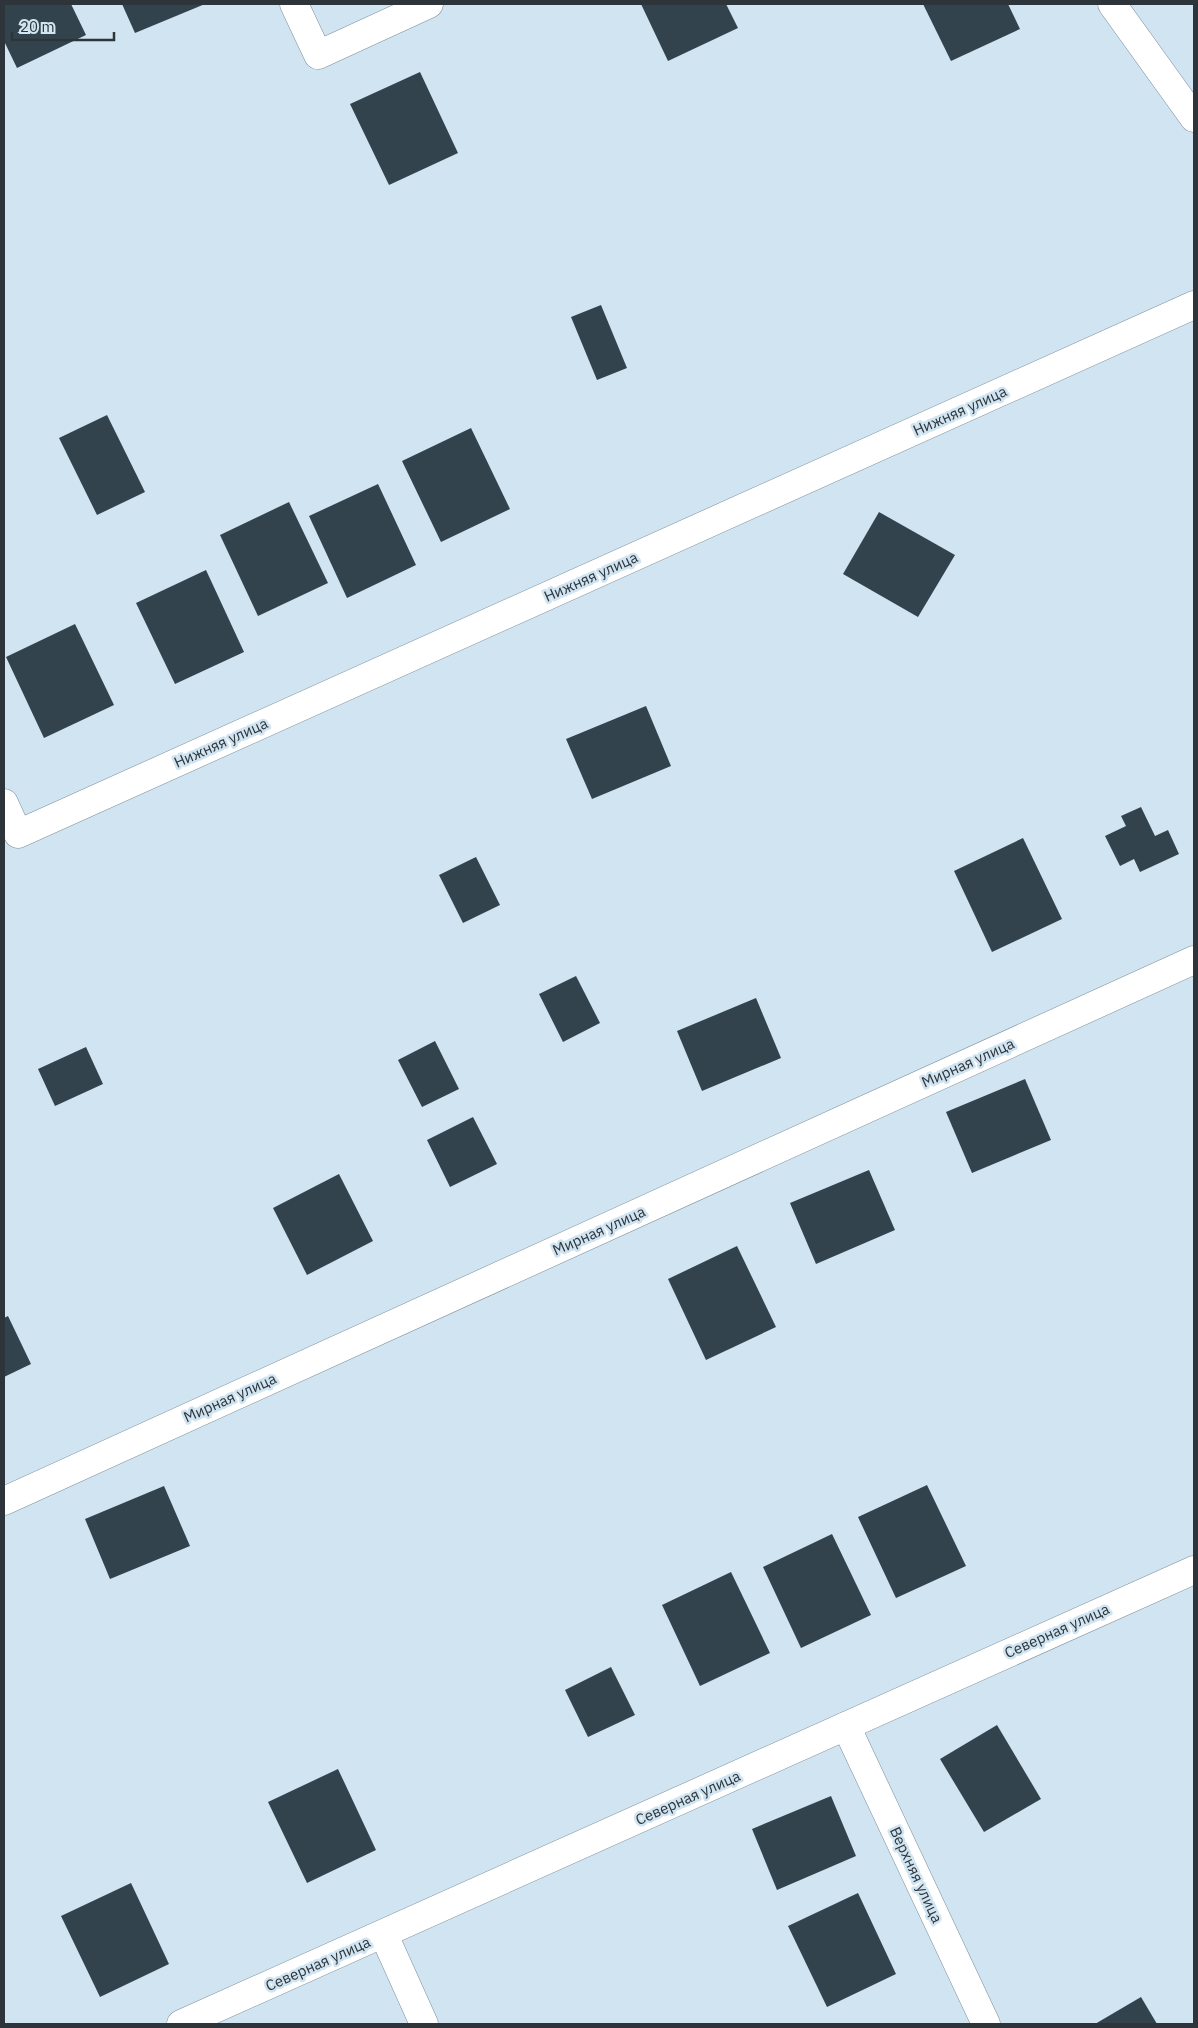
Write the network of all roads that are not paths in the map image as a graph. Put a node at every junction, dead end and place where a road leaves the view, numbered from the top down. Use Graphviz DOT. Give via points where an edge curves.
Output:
graph roads {
  1 [pos="294,4"];
  2 [pos="429,4"];
  3 [pos="1112,4"];
  4 [pos="1194,118"];
  5 [pos="1194,305"];
  6 [pos="4,802"];
  7 [pos="1194,960"];
  8 [pos="4,1501"];
  9 [pos="1194,1570"];
  10 [pos="846,1726"];
  11 [pos="384,1935"];
  12 [pos="181,2024"];
  13 [pos="424,2024"];
  14 [pos="986,2024"];
  1 -- 2 [label="street" via="318,55"];
  3 -- 4 [label="street"];
  5 -- 6 [label="street, Нижняя улица" via="18,834"];
  7 -- 8 [label="street, Мирная улица"];
  9 -- 10 [label="street, Северная улица"];
  10 -- 11 [label="street, Северная улица"];
  10 -- 14 [label="street, Верхняя улица"];
  11 -- 12 [label="street, Северная улица"];
  11 -- 13 [label="street"];
}
